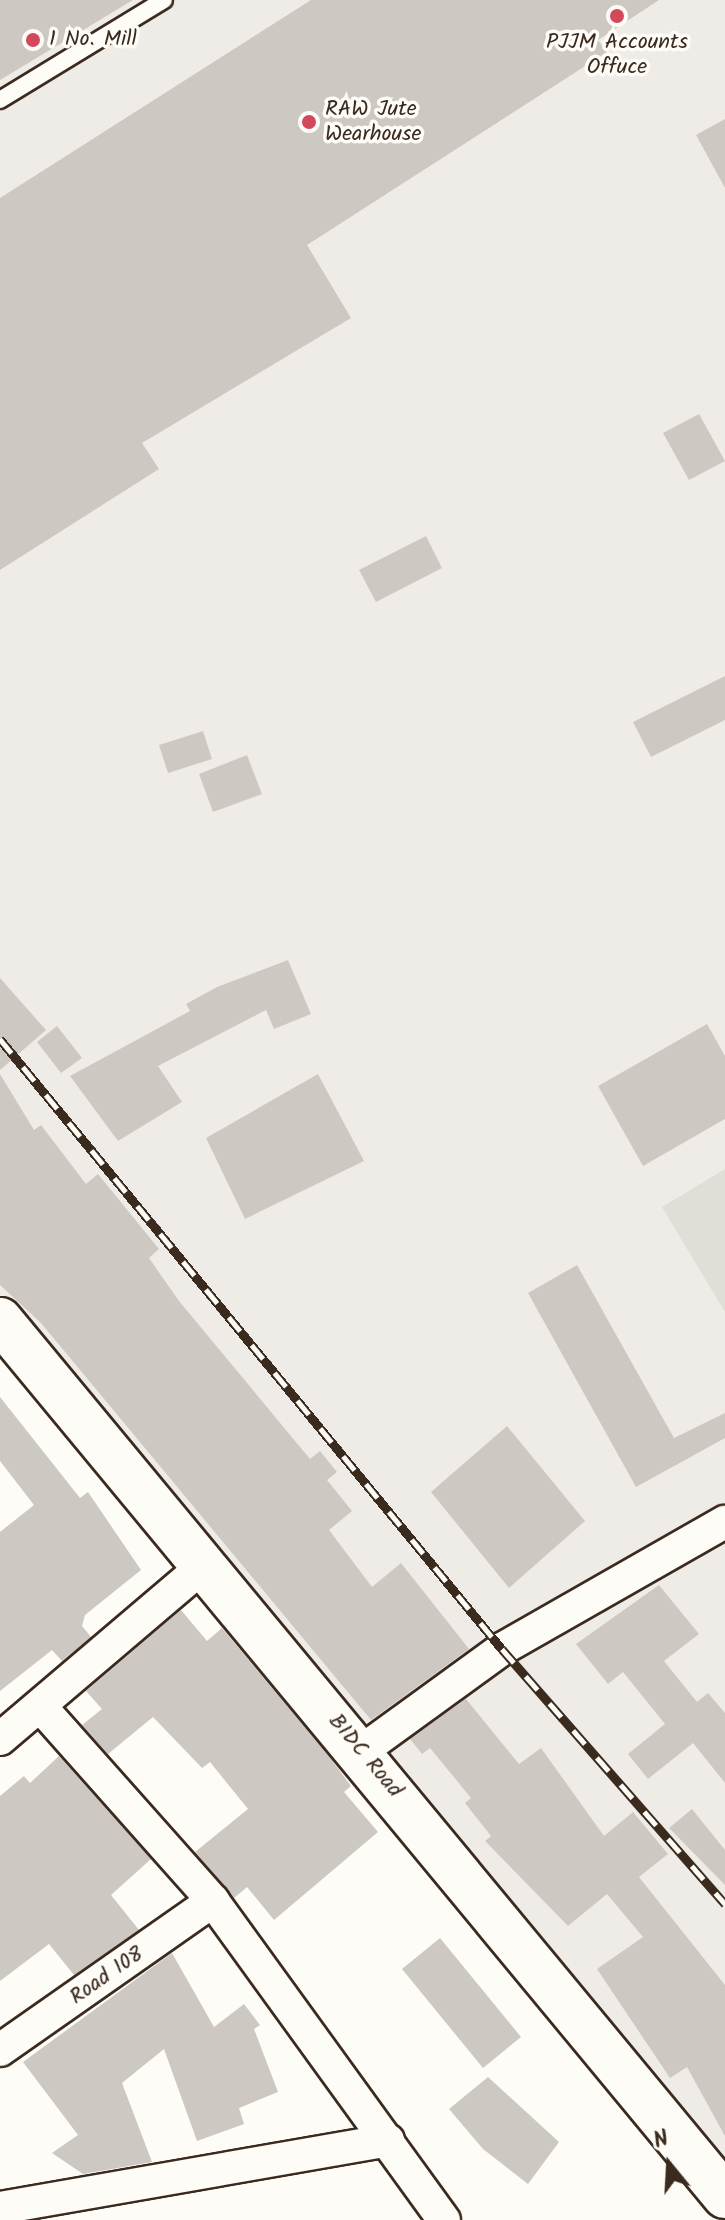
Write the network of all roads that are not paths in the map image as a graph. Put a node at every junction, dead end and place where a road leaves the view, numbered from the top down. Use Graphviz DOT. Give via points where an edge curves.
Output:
graph roads {
  1 [pos="164,0"];
  2 [pos="0,100"];
  3 [pos="0,1320"];
  4 [pos="725,1522"];
  5 [pos="200,1569"];
  6 [pos="40,1706"];
  7 [pos="0,1739"];
  8 [pos="363,1750"];
  9 [pos="213,1901"];
  10 [pos="0,2050"];
  11 [pos="388,2140"];
  12 [pos="725,2196"];
  13 [pos="0,2208"];
  14 [pos="444,2220"];
  1 -- 2 [label="lane"];
  3 -- 5 [label="main road, BIDC Road"];
  4 -- 8 [label="street" via="502,1649"];
  5 -- 6 [label="street"];
  5 -- 8 [label="main road, BIDC Road"];
  6 -- 7 [label="street"];
  6 -- 9 [label="street"];
  8 -- 12 [label="main road, BIDC Road"];
  9 -- 10 [label="street, Road 108"];
  9 -- 11 [label="street"];
  11 -- 13 [label="street"];
  11 -- 14 [label="street"];
}
